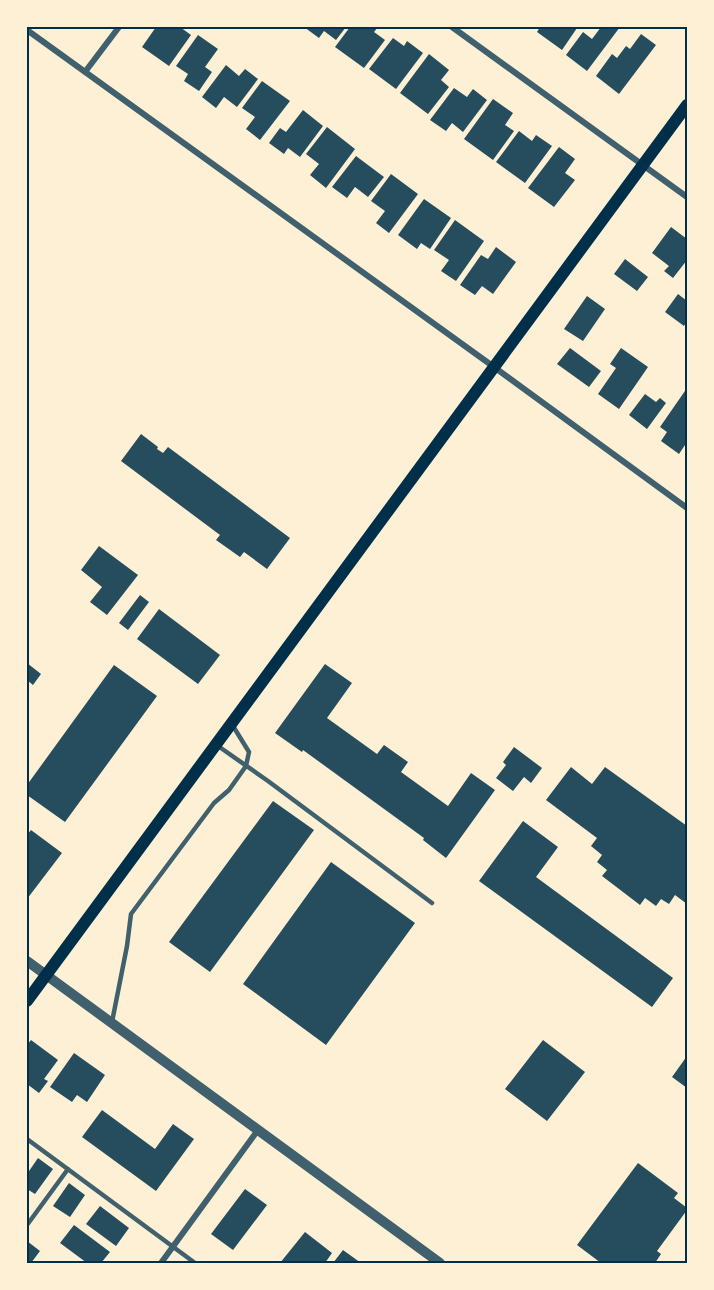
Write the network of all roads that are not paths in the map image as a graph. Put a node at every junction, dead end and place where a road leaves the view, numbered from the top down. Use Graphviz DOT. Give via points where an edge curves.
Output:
graph roads {
  1 [pos="119,27"];
  2 [pos="452,27"];
  3 [pos="27,30"];
  4 [pos="85,72"];
  5 [pos="687,105"];
  6 [pos="643,165"];
  7 [pos="687,197"];
  8 [pos="494,367"];
  9 [pos="687,508"];
  10 [pos="231,724"];
  11 [pos="216,744"];
  12 [pos="246,766"];
  13 [pos="432,903"];
  14 [pos="27,961"];
  15 [pos="46,975"];
  16 [pos="27,1000"];
  17 [pos="112,1024"];
  18 [pos="258,1130"];
  19 [pos="27,1139"];
  20 [pos="68,1169"];
  21 [pos="27,1225"];
  22 [pos="173,1247"];
  23 [pos="161,1263"];
  24 [pos="195,1263"];
  25 [pos="440,1263"];
  1 -- 4 [label="street"];
  2 -- 6 [label="street"];
  3 -- 4 [label="street"];
  4 -- 8 [label="street"];
  5 -- 6 [label="main road"];
  6 -- 7 [label="street"];
  6 -- 8 [label="main road"];
  8 -- 9 [label="street"];
  8 -- 10 [label="main road"];
  10 -- 11 [label="main road"];
  10 -- 12 [label="lane" via="249,752"];
  11 -- 12 [label="lane"];
  11 -- 15 [label="main road"];
  12 -- 13 [label="lane"];
  12 -- 17 [label="lane" via="131,914"];
  14 -- 15 [label="street"];
  15 -- 16 [label="main road"];
  15 -- 17 [label="street"];
  17 -- 18 [label="street"];
  18 -- 22 [label="street"];
  18 -- 25 [label="street"];
  19 -- 20 [label="lane"];
  20 -- 21 [label="lane"];
  20 -- 22 [label="lane"];
  22 -- 23 [label="street"];
  22 -- 24 [label="lane"];
}
